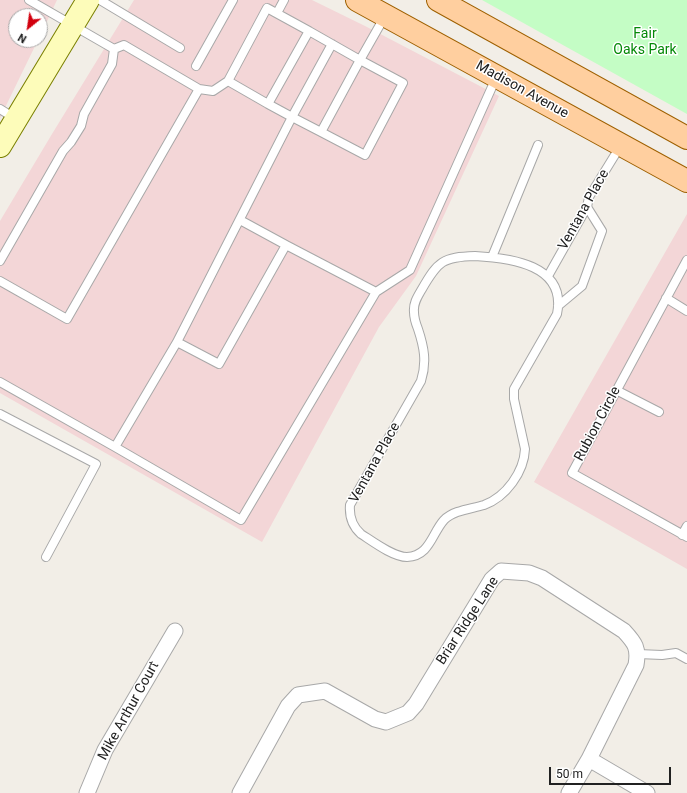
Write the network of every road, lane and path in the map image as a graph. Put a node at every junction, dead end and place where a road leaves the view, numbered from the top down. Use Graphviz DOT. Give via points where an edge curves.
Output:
graph roads {
  1 [pos="29,0"];
  2 [pos="88,0"];
  3 [pos="100,0"];
  4 [pos="233,0"];
  5 [pos="284,0"];
  6 [pos="357,0"];
  7 [pos="438,0"];
  8 [pos="277,13"];
  9 [pos="385,15"];
  10 [pos="74,26"];
  11 [pos="309,31"];
  12 [pos="332,44"];
  13 [pos="180,48"];
  14 [pos="114,49"];
  15 [pos="360,60"];
  16 [pos="196,66"];
  17 [pos="497,76"];
  18 [pos="228,82"];
  19 [pos="199,89"];
  20 [pos="268,104"];
  21 [pos="8,114"];
  22 [pos="292,117"];
  23 [pos="321,132"];
  24 [pos="687,138"];
  25 [pos="622,144"];
  26 [pos="538,145"];
  27 [pos="0,146"];
  28 [pos="687,181"];
  29 [pos="586,207"];
  30 [pos="240,220"];
  31 [pos="286,245"];
  32 [pos="492,257"];
  33 [pos="687,260"];
  34 [pos="0,261"];
  35 [pos="548,276"];
  36 [pos="0,281"];
  37 [pos="376,292"];
  38 [pos="666,298"];
  39 [pos="558,306"];
  40 [pos="687,311"];
  41 [pos="177,342"];
  42 [pos="0,382"];
  43 [pos="616,390"];
  44 [pos="659,412"];
  45 [pos="0,414"];
  46 [pos="115,447"];
  47 [pos="687,526"];
  48 [pos="685,536"];
  49 [pos="46,557"];
  50 [pos="175,630"];
  51 [pos="638,654"];
  52 [pos="687,659"];
  53 [pos="589,759"];
  54 [pos="87,793"];
  55 [pos="240,793"];
  56 [pos="569,793"];
  57 [pos="647,793"];
  1 -- 10 [label="lane"];
  2 -- 10 [label="main road"];
  3 -- 13 [label="lane"];
  4 -- 16 [label="lane"];
  5 -- 8 [label="lane"];
  6 -- 9 [label="main road, Madison Avenue"];
  7 -- 24 [label="main road"];
  8 -- 11 [label="lane"];
  8 -- 18 [label="lane" via="268,8"];
  9 -- 15 [label="lane"];
  9 -- 17 [label="main road, Madison Avenue"];
  10 -- 14 [label="lane"];
  10 -- 21 [label="main road"];
  11 -- 12 [label="lane"];
  11 -- 20 [label="lane"];
  12 -- 15 [label="lane"];
  12 -- 22 [label="lane"];
  14 -- 19 [label="lane" via="124,45"];
  14 -- 34 [label="lane" via="112,64 84,114 81,126 63,151"];
  15 -- 23 [label="lane"];
  15 -- 23 [label="lane" via="403,83 365,155"];
  17 -- 25 [label="main road, Madison Avenue"];
  17 -- 37 [label="lane" via="410,270"];
  18 -- 19 [label="lane" via="213,91"];
  18 -- 20 [label="lane"];
  19 -- 36 [label="lane" via="67,319"];
  20 -- 22 [label="lane"];
  21 -- 27 [label="main road"];
  22 -- 23 [label="lane"];
  22 -- 30 [label="lane"];
  25 -- 28 [label="main road, Madison Avenue"];
  25 -- 29 [label="lane, Ventana Place" via="589,197"];
  26 -- 32 [label="lane"];
  29 -- 35 [label="lane, Ventana Place"];
  29 -- 39 [label="lane" via="602,231 582,286"];
  30 -- 31 [label="lane"];
  30 -- 41 [label="lane"];
  31 -- 37 [label="lane"];
  31 -- 41 [label="lane" via="219,364"];
  32 -- 35 [label="lane, Ventana Place" via="537,268"];
  32 -- 39 [label="lane, Ventana Place" via="456,256 439,264 432,271 415,302 414,317 425,356 424,372 350,505 350,519 361,534 400,556 414,556 424,551 444,521 452,514 485,504 508,488 520,470 525,456 514,389 557,314"];
  33 -- 38 [label="lane, Rubion Circle"];
  35 -- 39 [label="lane" via="558,294"];
  37 -- 46 [label="lane" via="241,520"];
  38 -- 40 [label="lane"];
  38 -- 43 [label="lane, Rubion Circle"];
  41 -- 46 [label="lane"];
  42 -- 46 [label="lane"];
  43 -- 44 [label="lane"];
  43 -- 48 [label="lane, Rubion Circle" via="572,472"];
  45 -- 49 [label="lane" via="96,464"];
  47 -- 48 [label="lane"];
  50 -- 54 [label="street, Mike Arthur Court" via="106,750"];
  51 -- 52 [label="lane" via="676,653"];
  51 -- 53 [label="street" via="636,665"];
  51 -- 55 [label="street, Briar Ridge Lane" via="634,641 624,631 542,578 529,573 501,571 492,579 408,714 386,722 375,719 325,691 298,696 288,706"];
  53 -- 56 [label="street"];
  53 -- 57 [label="street"];
}
